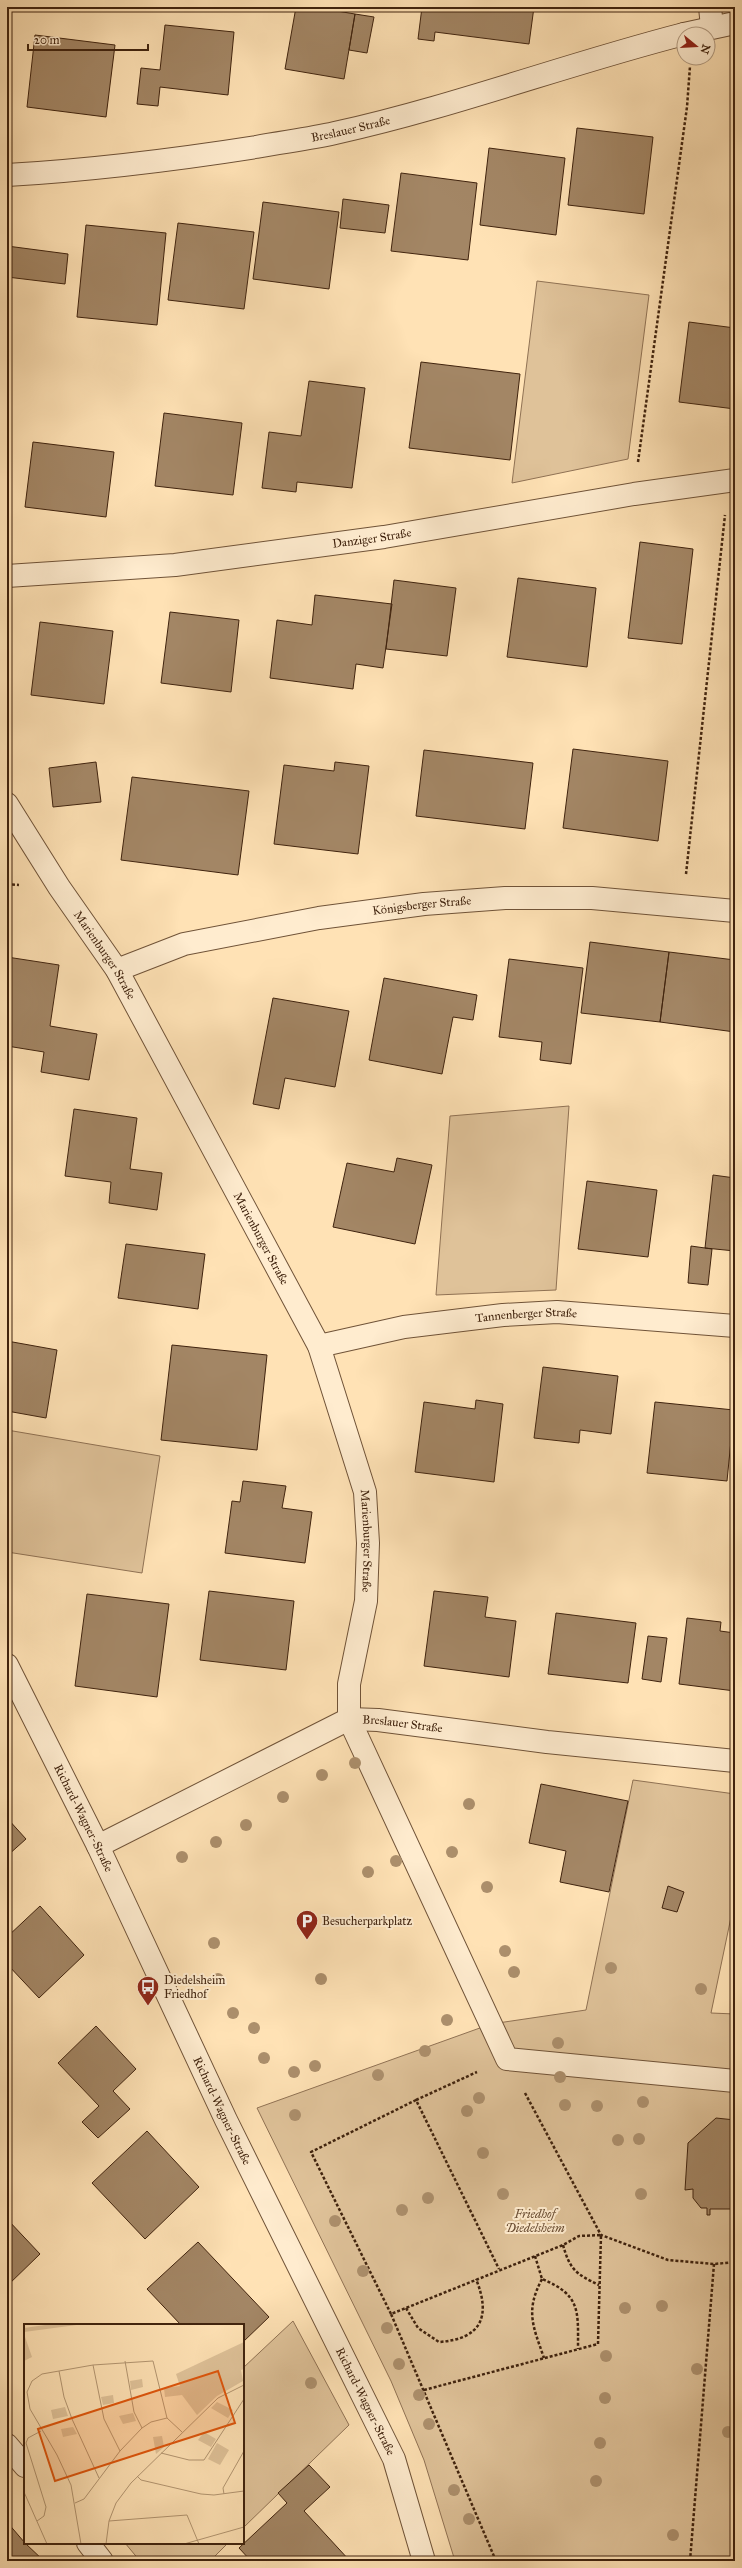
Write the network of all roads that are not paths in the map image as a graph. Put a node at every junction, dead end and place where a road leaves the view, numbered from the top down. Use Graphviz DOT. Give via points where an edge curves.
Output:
graph roads {
  1 [pos="711,17"];
  2 [pos="735,23"];
  3 [pos="697,26"];
  4 [pos="676,36"];
  5 [pos="7,175"];
  6 [pos="732,481"];
  7 [pos="7,576"];
  8 [pos="7,804"];
  9 [pos="735,911"];
  10 [pos="117,970"];
  11 [pos="735,1326"];
  12 [pos="319,1346"];
  13 [pos="7,1665"];
  14 [pos="349,1719"];
  15 [pos="735,1761"];
  16 [pos="98,1846"];
  17 [pos="735,2081"];
  18 [pos="7,2445"];
  19 [pos="24,2465"];
  20 [pos="89,2544"];
  21 [pos="102,2561"];
  22 [pos="424,2561"];
  1 -- 2 [label="street, Breslauer Straße"];
  1 -- 3 [label="street, Breslauer Straße"];
  4 -- 5 [label="street, Breslauer Straße" via="398,118 334,134 96,170"];
  6 -- 7 [label="street, Danziger Straße" via="634,494 384,537 182,564"];
  8 -- 10 [label="street, Marienburger Straße" via="59,887"];
  9 -- 10 [label="street, Königsberger Straße" via="592,898 505,898 424,904 319,918 184,944"];
  10 -- 12 [label="street, Marienburger Straße"];
  11 -- 12 [label="street, Tannenberger Straße" via="557,1312 503,1315 404,1327"];
  12 -- 14 [label="street, Marienburger Straße" via="365,1492 368,1543 366,1601 349,1684"];
  13 -- 16 [label="street, Richard-Wagner-Straße"];
  14 -- 15 [label="street, Breslauer Straße" via="378,1720 547,1742"];
  14 -- 16 [label="street, Breslauer Straße"];
  14 -- 17 [label="street" via="507,2059"];
  16 -- 22 [label="street, Richard-Wagner-Straße" via="226,2120 394,2459"];
  18 -- 19 [label="street"];
  20 -- 21 [label="street"];
}
